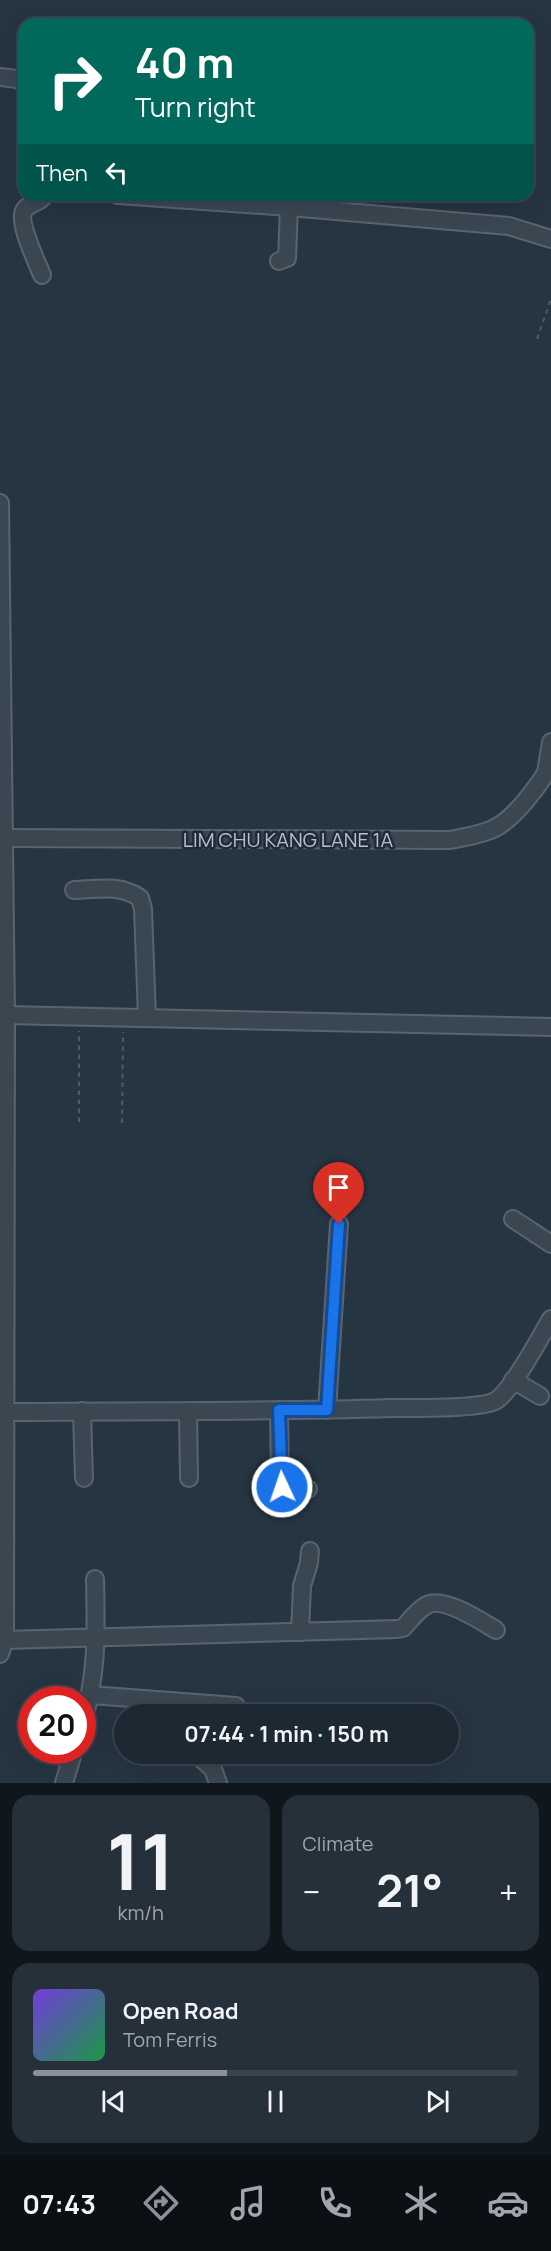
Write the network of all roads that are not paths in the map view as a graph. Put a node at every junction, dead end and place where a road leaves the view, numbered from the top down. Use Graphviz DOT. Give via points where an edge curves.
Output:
graph roads {
  1 [pos="0,77"];
  2 [pos="18,80"];
  3 [pos="40,201"];
  4 [pos="204,201"];
  5 [pos="289,207"];
  6 [pos="551,239"];
  7 [pos="279,261"];
  8 [pos="42,275"];
  9 [pos="0,503"];
  10 [pos="551,742"];
  11 [pos="548,769"];
  12 [pos="5,838"];
  13 [pos="74,890"];
  14 [pos="3,893"];
  15 [pos="6,1015"];
  16 [pos="147,1018"];
  17 [pos="551,1027"];
  18 [pos="513,1219"];
  19 [pos="339,1224"];
  20 [pos="551,1244"];
  21 [pos="3,1262"];
  22 [pos="551,1319"];
  23 [pos="513,1380"];
  24 [pos="540,1396"];
  25 [pos="279,1410"];
  26 [pos="327,1410"];
  27 [pos="188,1411"];
  28 [pos="6,1412"];
  29 [pos="82,1412"];
  30 [pos="84,1478"];
  31 [pos="189,1478"];
  32 [pos="308,1489"];
  33 [pos="310,1551"];
  34 [pos="95,1579"];
  35 [pos="496,1630"];
  36 [pos="300,1632"];
  37 [pos="96,1638"];
  38 [pos="3,1647"];
  39 [pos="93,1686"];
  40 [pos="96,1696"];
  41 [pos="143,1704"];
  42 [pos="70,1764"];
  43 [pos="207,1764"];
  44 [pos="64,1783"];
  45 [pos="218,1783"];
  1 -- 2 [label="street"];
  3 -- 8 [label="street" via="23,213 24,228"];
  4 -- 5 [label="street"];
  5 -- 6 [label="street" via="509,226"];
  5 -- 7 [label="street" via="287,258"];
  9 -- 12 [label="street"];
  10 -- 11 [label="street, LIM CHU KANG LANE 1A"];
  11 -- 12 [label="street, LIM CHU KANG LANE 1A" via="529,796 497,827 450,840"];
  12 -- 14 [label="street"];
  13 -- 16 [label="street" via="128,890 140,898"];
  14 -- 15 [label="street"];
  15 -- 16 [label="street"];
  15 -- 21 [label="street"];
  16 -- 17 [label="street"];
  18 -- 20 [label="street"];
  19 -- 26 [label="street"];
  21 -- 28 [label="street"];
  22 -- 23 [label="street"];
  23 -- 24 [label="street"];
  23 -- 26 [label="street" via="495,1402 485,1404"];
  25 -- 26 [label="street"];
  25 -- 27 [label="street"];
  25 -- 32 [label="street" via="280,1484 285,1488"];
  27 -- 29 [label="street"];
  27 -- 31 [label="street"];
  28 -- 29 [label="street"];
  28 -- 38 [label="street"];
  29 -- 30 [label="street"];
  33 -- 36 [label="street" via="302,1586"];
  34 -- 37 [label="street"];
  35 -- 36 [label="street" via="438,1602 425,1605 403,1629"];
  36 -- 37 [label="street"];
  37 -- 38 [label="street"];
  37 -- 39 [label="street"];
  40 -- 41 [label="street"];
  42 -- 44 [label="street"];
  43 -- 45 [label="street"];
}
